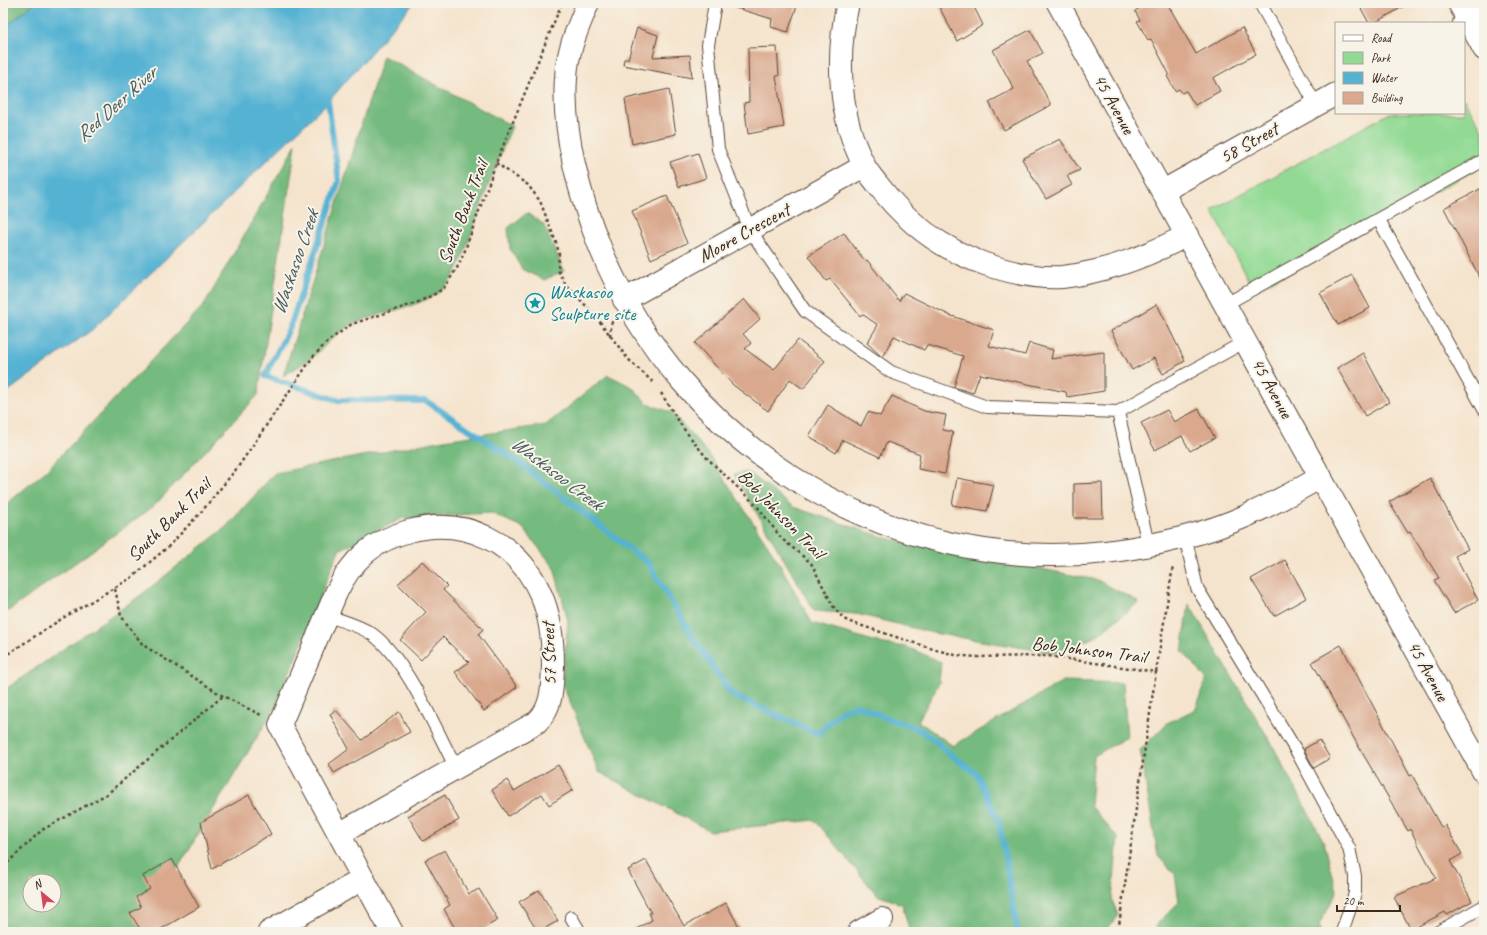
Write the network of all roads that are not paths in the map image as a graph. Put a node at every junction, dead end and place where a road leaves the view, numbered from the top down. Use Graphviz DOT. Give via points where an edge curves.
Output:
graph roads {
  1 [pos="588,3"];
  2 [pos="715,3"];
  3 [pos="848,3"];
  4 [pos="1058,3"];
  5 [pos="1260,3"];
  6 [pos="1469,15"];
  7 [pos="1484,49"];
  8 [pos="1335,95"];
  9 [pos="1316,105"];
  10 [pos="1484,160"];
  11 [pos="864,166"];
  12 [pos="1163,191"];
  13 [pos="1378,220"];
  14 [pos="750,230"];
  15 [pos="1187,235"];
  16 [pos="624,300"];
  17 [pos="1226,304"];
  18 [pos="1246,341"];
  19 [pos="1484,409"];
  20 [pos="1118,412"];
  21 [pos="1321,477"];
  22 [pos="1181,537"];
  23 [pos="1148,544"];
  24 [pos="326,615"];
  25 [pos="456,768"];
  26 [pos="1484,773"];
  27 [pos="339,834"];
  28 [pos="363,879"];
  29 [pos="1484,906"];
  30 [pos="571,916"];
  31 [pos="882,919"];
  32 [pos="269,932"];
  33 [pos="392,932"];
  34 [pos="580,932"];
  35 [pos="859,932"];
  36 [pos="1342,932"];
  37 [pos="1438,932"];
  1 -- 16 [label="street" via="570,53 566,78 567,115 573,158 584,201 604,256"];
  2 -- 14 [label="lane" via="708,45 718,149"];
  3 -- 11 [label="street" via="840,43 841,78 845,109 854,143"];
  4 -- 12 [label="street, 45 Avenue"];
  5 -- 9 [label="lane"];
  6 -- 7 [label="street"];
  8 -- 9 [label="street, 58 Street"];
  9 -- 12 [label="street, 58 Street"];
  10 -- 13 [label="lane"];
  11 -- 14 [label="street, Moore Crescent"];
  11 -- 15 [label="street" via="890,200 915,225 944,246 972,260 1003,270 1061,277 1094,271 1123,265"];
  12 -- 15 [label="street, 45 Avenue"];
  13 -- 17 [label="lane"];
  13 -- 19 [label="lane"];
  14 -- 16 [label="street, Moore Crescent"];
  14 -- 20 [label="lane" via="805,311 891,372 987,407"];
  15 -- 17 [label="street, 45 Avenue"];
  16 -- 23 [label="street" via="656,348 709,411 774,465 824,496 851,509 900,530 954,544 997,551 1065,554 1102,552"];
  17 -- 18 [label="street, 45 Avenue"];
  18 -- 20 [label="lane"];
  18 -- 21 [label="street, 45 Avenue"];
  20 -- 23 [label="lane"];
  21 -- 22 [label="street" via="1244,517"];
  21 -- 26 [label="street, 45 Avenue"];
  22 -- 23 [label="street"];
  22 -- 36 [label="lane" via="1197,588 1298,752 1349,848 1355,876 1355,893"];
  24 -- 25 [label="lane" via="370,633 392,652 405,670"];
  24 -- 25 [label="street, 57 Street" via="344,574 355,561 385,540 419,529 449,527 483,534 506,549 525,568 541,594 550,626 553,671 549,706 538,722"];
  24 -- 27 [label="street, 57 Street" via="280,725"];
  25 -- 27 [label="street, 57 Street"];
  27 -- 28 [label="street"];
  28 -- 32 [label="street"];
  28 -- 33 [label="street"];
  29 -- 37 [label="lane"];
  30 -- 34 [label="lane"];
  31 -- 35 [label="street"];
}
